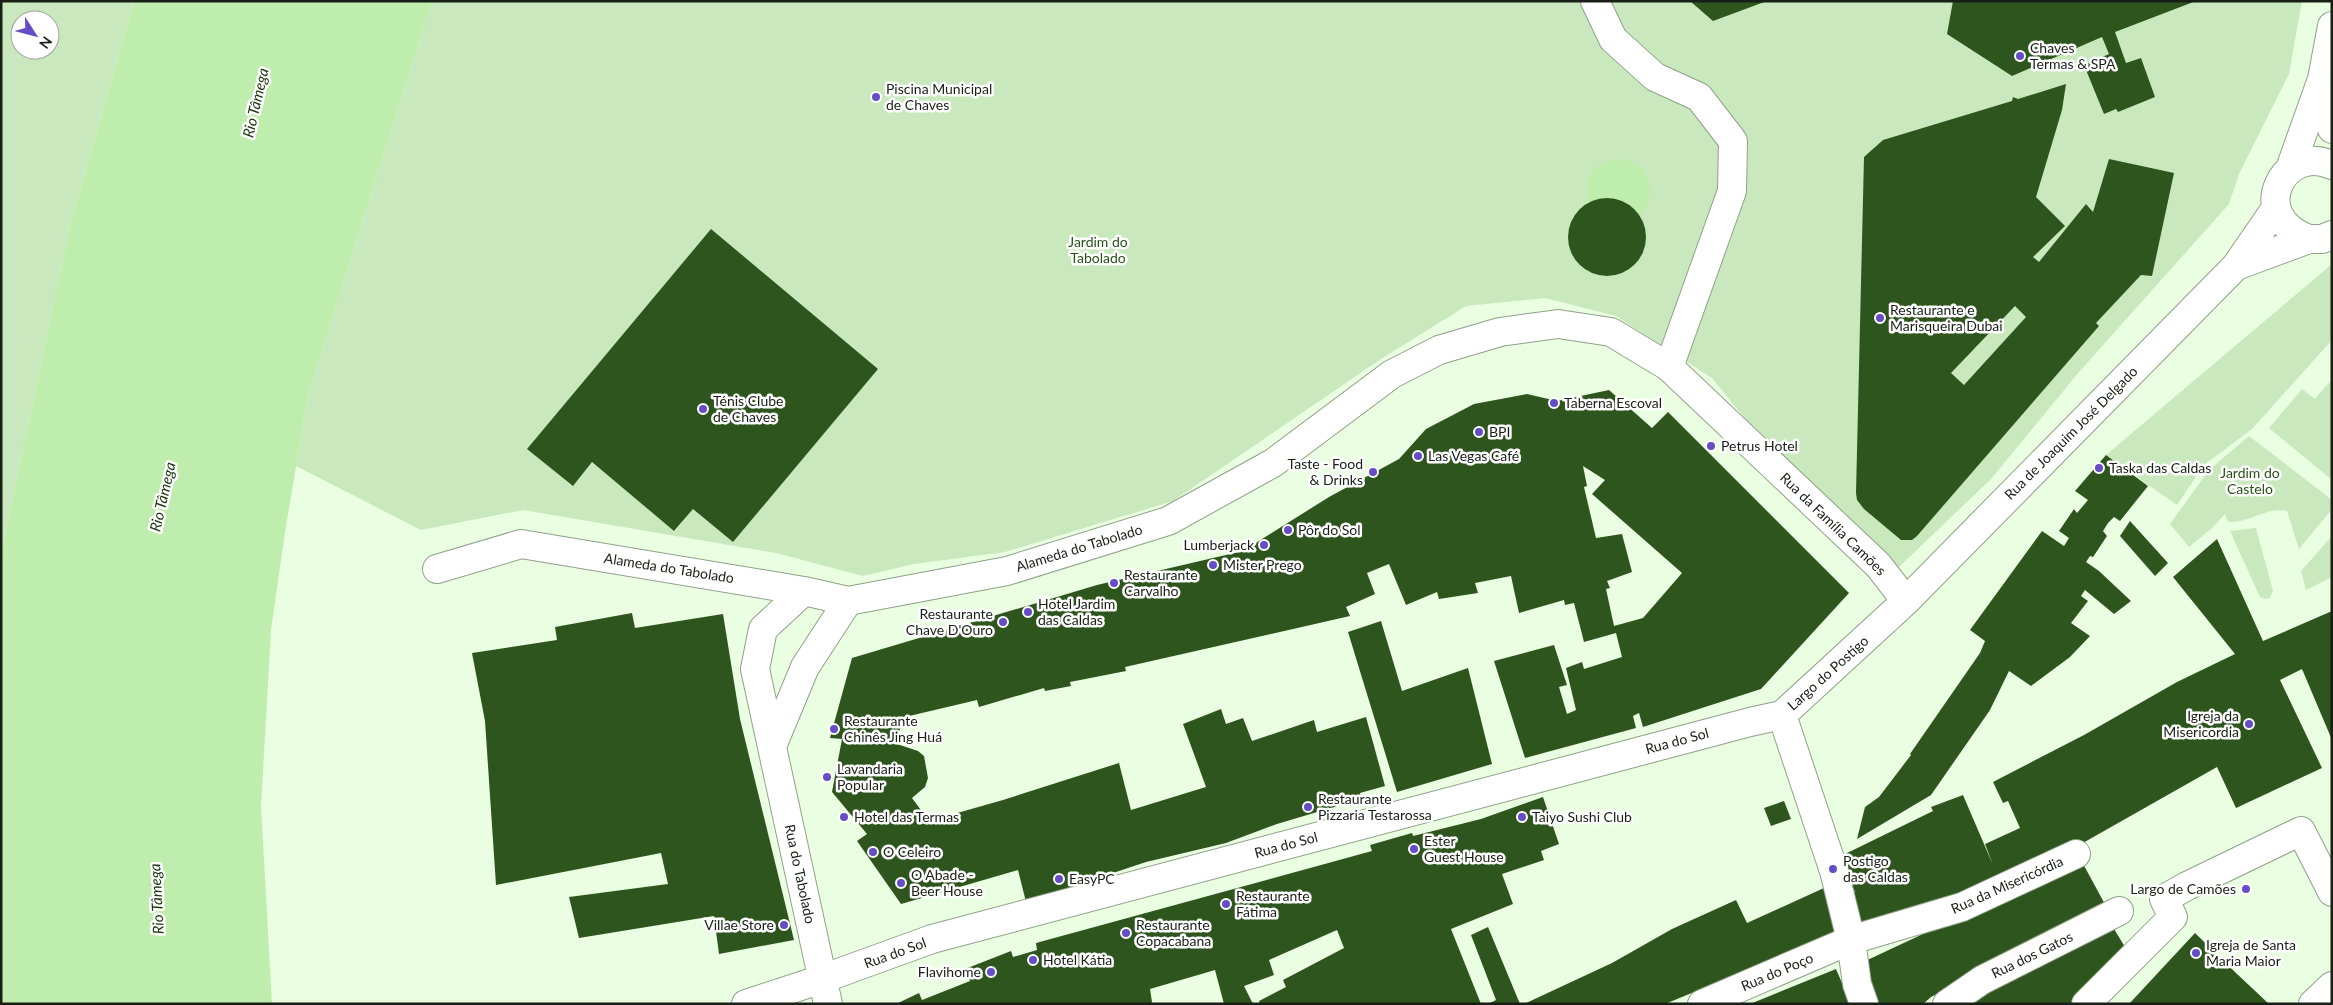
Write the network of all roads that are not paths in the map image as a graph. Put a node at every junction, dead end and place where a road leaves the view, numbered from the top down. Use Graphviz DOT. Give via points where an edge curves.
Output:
graph roads {
  1 [pos="1595,1"];
  2 [pos="2332,26"];
  3 [pos="2322,79"];
  4 [pos="2332,129"];
  5 [pos="2332,165"];
  6 [pos="2290,169"];
  7 [pos="2276,208"];
  8 [pos="2320,237"];
  9 [pos="2236,266"];
  10 [pos="1669,367"];
  11 [pos="437,569"];
  12 [pos="804,591"];
  13 [pos="848,601"];
  14 [pos="1906,602"];
  15 [pos="1782,715"];
  16 [pos="773,744"];
  17 [pos="2076,854"];
  18 [pos="2332,892"];
  19 [pos="2119,911"];
  20 [pos="1851,940"];
  21 [pos="2332,986"];
  22 [pos="825,992"];
  23 [pos="746,1004"];
  24 [pos="1702,1004"];
  25 [pos="1864,1004"];
  26 [pos="1947,1004"];
  27 [pos="2086,1004"];
  28 [pos="2313,1004"];
  1 -- 10 [label="street" via="1613,38 1656,77 1699,97 1733,141 1732,191"];
  2 -- 3 [label="street"];
  3 -- 4 [label="street"];
  3 -- 6 [label="street"];
  5 -- 6 [label="street" via="2306,161"];
  6 -- 7 [label="street" via="2281,180"];
  7 -- 8 [label="street" via="2282,223 2294,234"];
  7 -- 9 [label="street, Rua de Joaquim José Delgado"];
  8 -- 9 [label="street"];
  9 -- 14 [label="street, Rua de Joaquim José Delgado"];
  10 -- 13 [label="street, Alameda do Tabolado" via="1611,332 1558,324 1500,332 1439,350 1392,374 1273,463 1168,521 1007,571"];
  10 -- 14 [label="street, Rua da Família Camões" via="1878,565"];
  11 -- 12 [label="street, Alameda do Tabolado" via="521,544"];
  12 -- 13 [label="street, Alameda do Tabolado"];
  12 -- 16 [label="street, Rua do Tabolado" via="763,629 755,669"];
  13 -- 16 [label="street" via="805,667"];
  14 -- 15 [label="street, Largo do Postigo"];
  15 -- 20 [label="street, Largo do Postigo" via="1834,871"];
  15 -- 22 [label="street, Rua do Sol" via="932,939"];
  16 -- 22 [label="street, Rua do Tabolado"];
  17 -- 20 [label="street, Rua da Misericórdia" via="1962,907"];
  18 -- 27 [label="street" via="2301,831 2164,899 2173,917"];
  19 -- 26 [label="street, Rua dos Gatos" via="1982,980"];
  20 -- 24 [label="street, Rua do Poço"];
  20 -- 25 [label="street" via="1857,984"];
  21 -- 28 [label="street"];
  22 -- 23 [label="street, Rua do Sol"];
}
